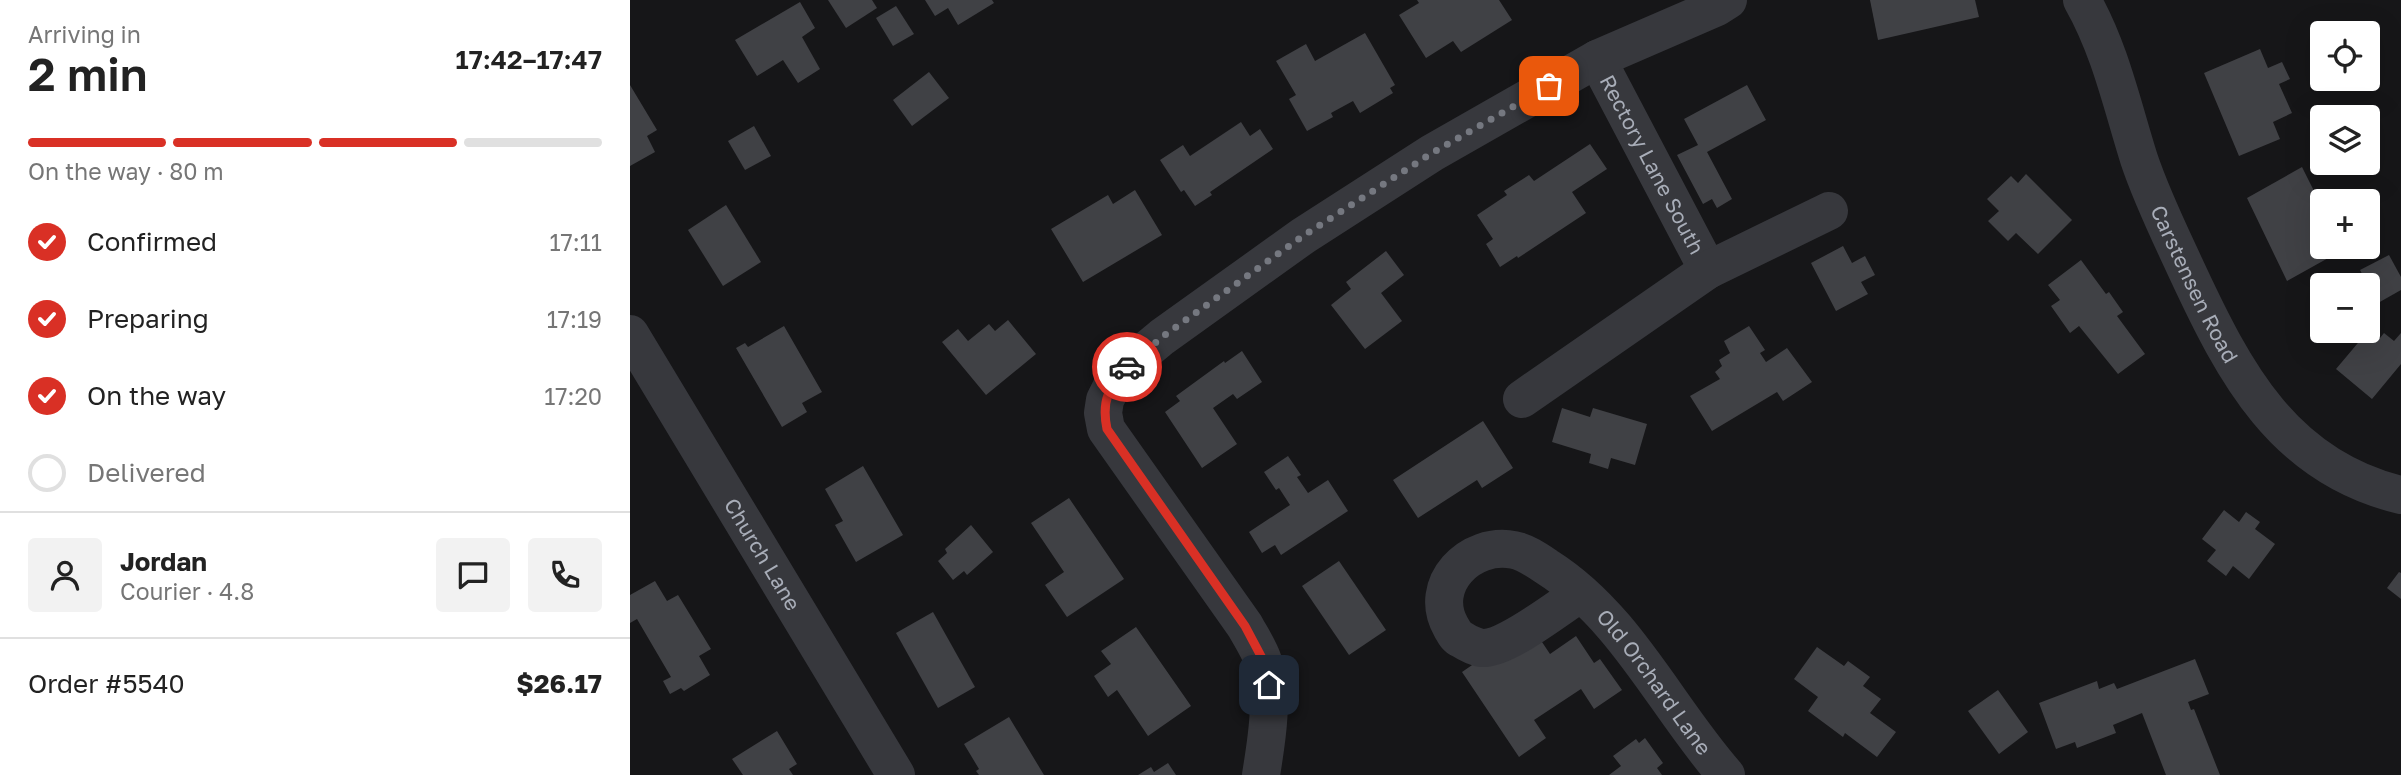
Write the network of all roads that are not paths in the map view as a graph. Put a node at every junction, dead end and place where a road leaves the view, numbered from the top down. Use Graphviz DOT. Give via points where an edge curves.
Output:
graph roads {
  1 [pos="1728,0"];
  2 [pos="2082,0"];
  3 [pos="1597,59"];
  4 [pos="1829,211"];
  5 [pos="1709,270"];
  6 [pos="630,334"];
  7 [pos="1522,399"];
  8 [pos="2401,495"];
  9 [pos="1581,593"];
  10 [pos="896,775"];
  11 [pos="1261,775"];
  12 [pos="1726,775"];
  1 -- 3 [label="street"];
  2 -- 8 [label="street, Carstensen Road" via="2104,48 2155,204 2243,378 2295,440 2349,477"];
  3 -- 5 [label="street, Rectory Lane South"];
  3 -- 11 [label="street" via="1432,153 1303,236 1162,337 1126,368 1105,400 1107,429 1245,626 1262,658 1269,685"];
  4 -- 5 [label="street, Rectory Lane South"];
  5 -- 7 [label="street, Rectory Lane South"];
  6 -- 10 [label="street, Church Lane"];
  9 -- 12 [label="street, Old Orchard Lane" via="1655,679"];
}
